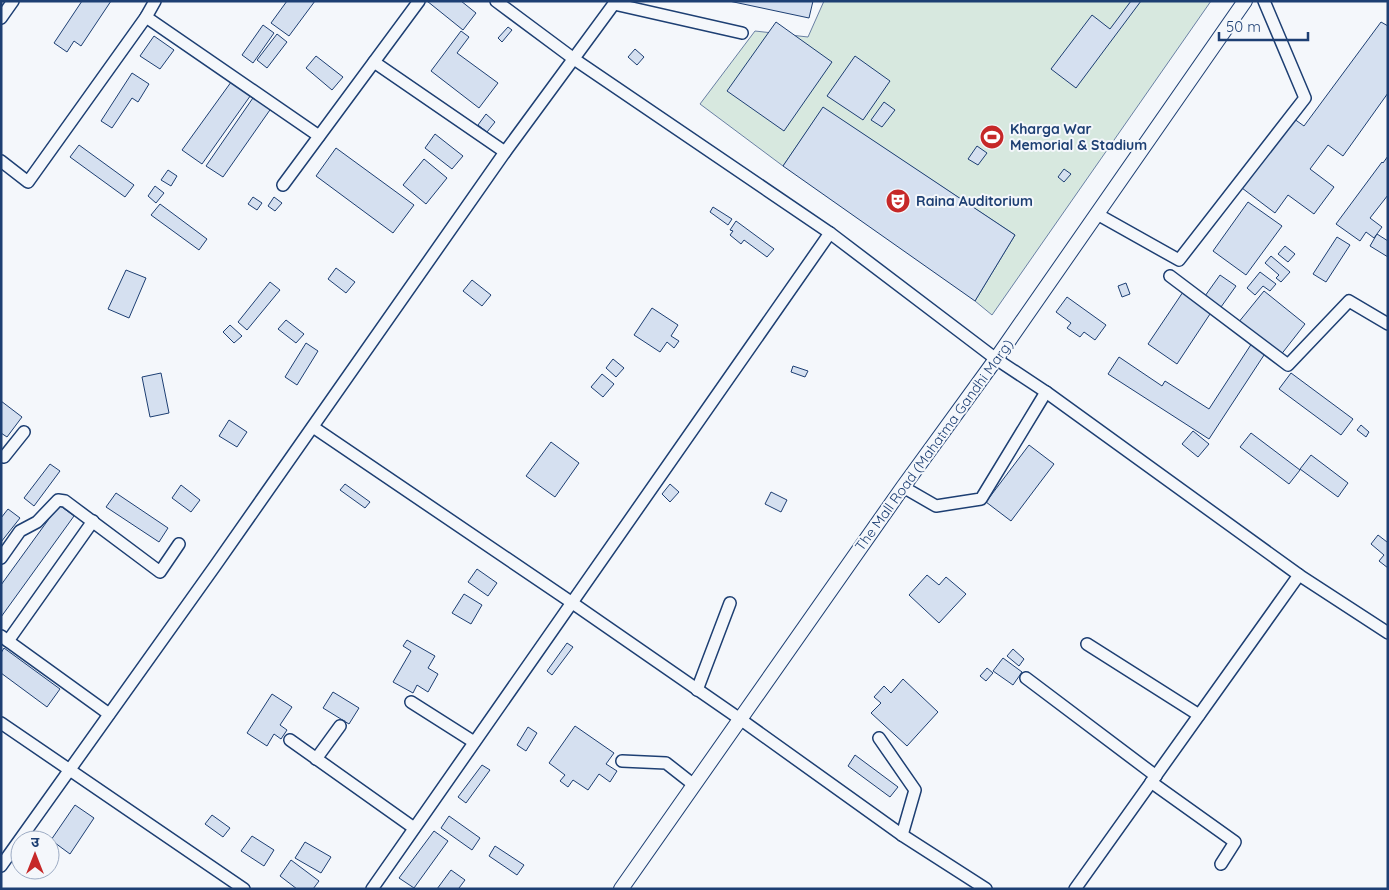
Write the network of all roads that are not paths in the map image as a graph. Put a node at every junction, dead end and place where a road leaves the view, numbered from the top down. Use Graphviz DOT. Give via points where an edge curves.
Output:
graph roads {
  1 [pos="140,1"];
  2 [pos="419,1"];
  3 [pos="496,1"];
  4 [pos="1245,1"];
  5 [pos="1264,1"];
  6 [pos="10,2"];
  7 [pos="615,3"];
  8 [pos="150,9"];
  9 [pos="1,18"];
  10 [pos="742,33"];
  11 [pos="574,59"];
  12 [pos="374,62"];
  13 [pos="319,136"];
  14 [pos="505,152"];
  15 [pos="1,161"];
  16 [pos="283,185"];
  17 [pos="1097,214"];
  18 [pos="830,233"];
  19 [pos="1170,276"];
  20 [pos="1388,324"];
  21 [pos="996,359"];
  22 [pos="1046,392"];
  23 [pos="313,427"];
  24 [pos="24,432"];
  25 [pos="1,456"];
  26 [pos="903,487"];
  27 [pos="93,521"];
  28 [pos="179,544"];
  29 [pos="1,558"];
  30 [pos="1300,574"];
  31 [pos="571,602"];
  32 [pos="730,603"];
  33 [pos="1388,632"];
  34 [pos="5,639"];
  35 [pos="1087,644"];
  36 [pos="1026,678"];
  37 [pos="697,690"];
  38 [pos="410,702"];
  39 [pos="109,714"];
  40 [pos="1199,715"];
  41 [pos="740,719"];
  42 [pos="1,723"];
  43 [pos="340,726"];
  44 [pos="880,738"];
  45 [pos="290,740"];
  46 [pos="474,742"];
  47 [pos="316,759"];
  48 [pos="622,761"];
  49 [pos="69,769"];
  50 [pos="1153,779"];
  51 [pos="694,785"];
  52 [pos="414,828"];
  53 [pos="902,835"];
  54 [pos="1221,864"];
  55 [pos="1,866"];
  56 [pos="244,889"];
  57 [pos="372,889"];
  58 [pos="621,889"];
  59 [pos="986,889"];
  60 [pos="1075,889"];
  1 -- 8 [label="street"];
  2 -- 12 [label="street"];
  3 -- 11 [label="street"];
  4 -- 17 [label="street, The Mall Road (Mahatma Gandhi Marg)"];
  5 -- 17 [label="street" via="1305,98 1179,260"];
  6 -- 9 [label="street"];
  7 -- 10 [label="street"];
  7 -- 11 [label="street"];
  8 -- 13 [label="street"];
  8 -- 15 [label="street" via="28,182"];
  11 -- 14 [label="street"];
  11 -- 18 [label="street"];
  12 -- 13 [label="street"];
  12 -- 14 [label="street"];
  13 -- 16 [label="street"];
  14 -- 23 [label="street"];
  17 -- 21 [label="street, The Mall Road (Mahatma Gandhi Marg)"];
  18 -- 21 [label="street"];
  18 -- 31 [label="street"];
  19 -- 20 [label="street" via="1288,365 1349,301"];
  21 -- 22 [label="street"];
  21 -- 26 [label="street, The Mall Road (Mahatma Gandhi Marg)"];
  22 -- 26 [label="street" via="981,499 936,506"];
  22 -- 30 [label="street"];
  23 -- 31 [label="street"];
  23 -- 39 [label="street"];
  24 -- 25 [label="street" via="4,457"];
  26 -- 41 [label="street, The Mall Road (Mahatma Gandhi Marg)"];
  27 -- 28 [label="street" via="160,572"];
  27 -- 29 [label="street" via="65,501 58,500 37,522 20,531"];
  27 -- 34 [label="street"];
  30 -- 33 [label="street"];
  30 -- 40 [label="street"];
  31 -- 37 [label="street"];
  31 -- 46 [label="street"];
  32 -- 37 [label="street"];
  34 -- 39 [label="street"];
  35 -- 40 [label="street"];
  36 -- 50 [label="street"];
  37 -- 41 [label="street"];
  38 -- 46 [label="street"];
  39 -- 49 [label="street"];
  40 -- 50 [label="street"];
  41 -- 51 [label="street, The Mall Road (Mahatma Gandhi Marg)"];
  41 -- 53 [label="street"];
  42 -- 49 [label="street"];
  43 -- 47 [label="street"];
  44 -- 53 [label="street" via="915,790"];
  45 -- 47 [label="street"];
  46 -- 52 [label="street"];
  47 -- 52 [label="street"];
  48 -- 51 [label="street" via="666,763"];
  49 -- 55 [label="street"];
  49 -- 56 [label="street"];
  50 -- 54 [label="street" via="1235,842"];
  50 -- 60 [label="street"];
  51 -- 58 [label="street, The Mall Road (Mahatma Gandhi Marg)"];
  52 -- 57 [label="street"];
  53 -- 59 [label="street"];
}
